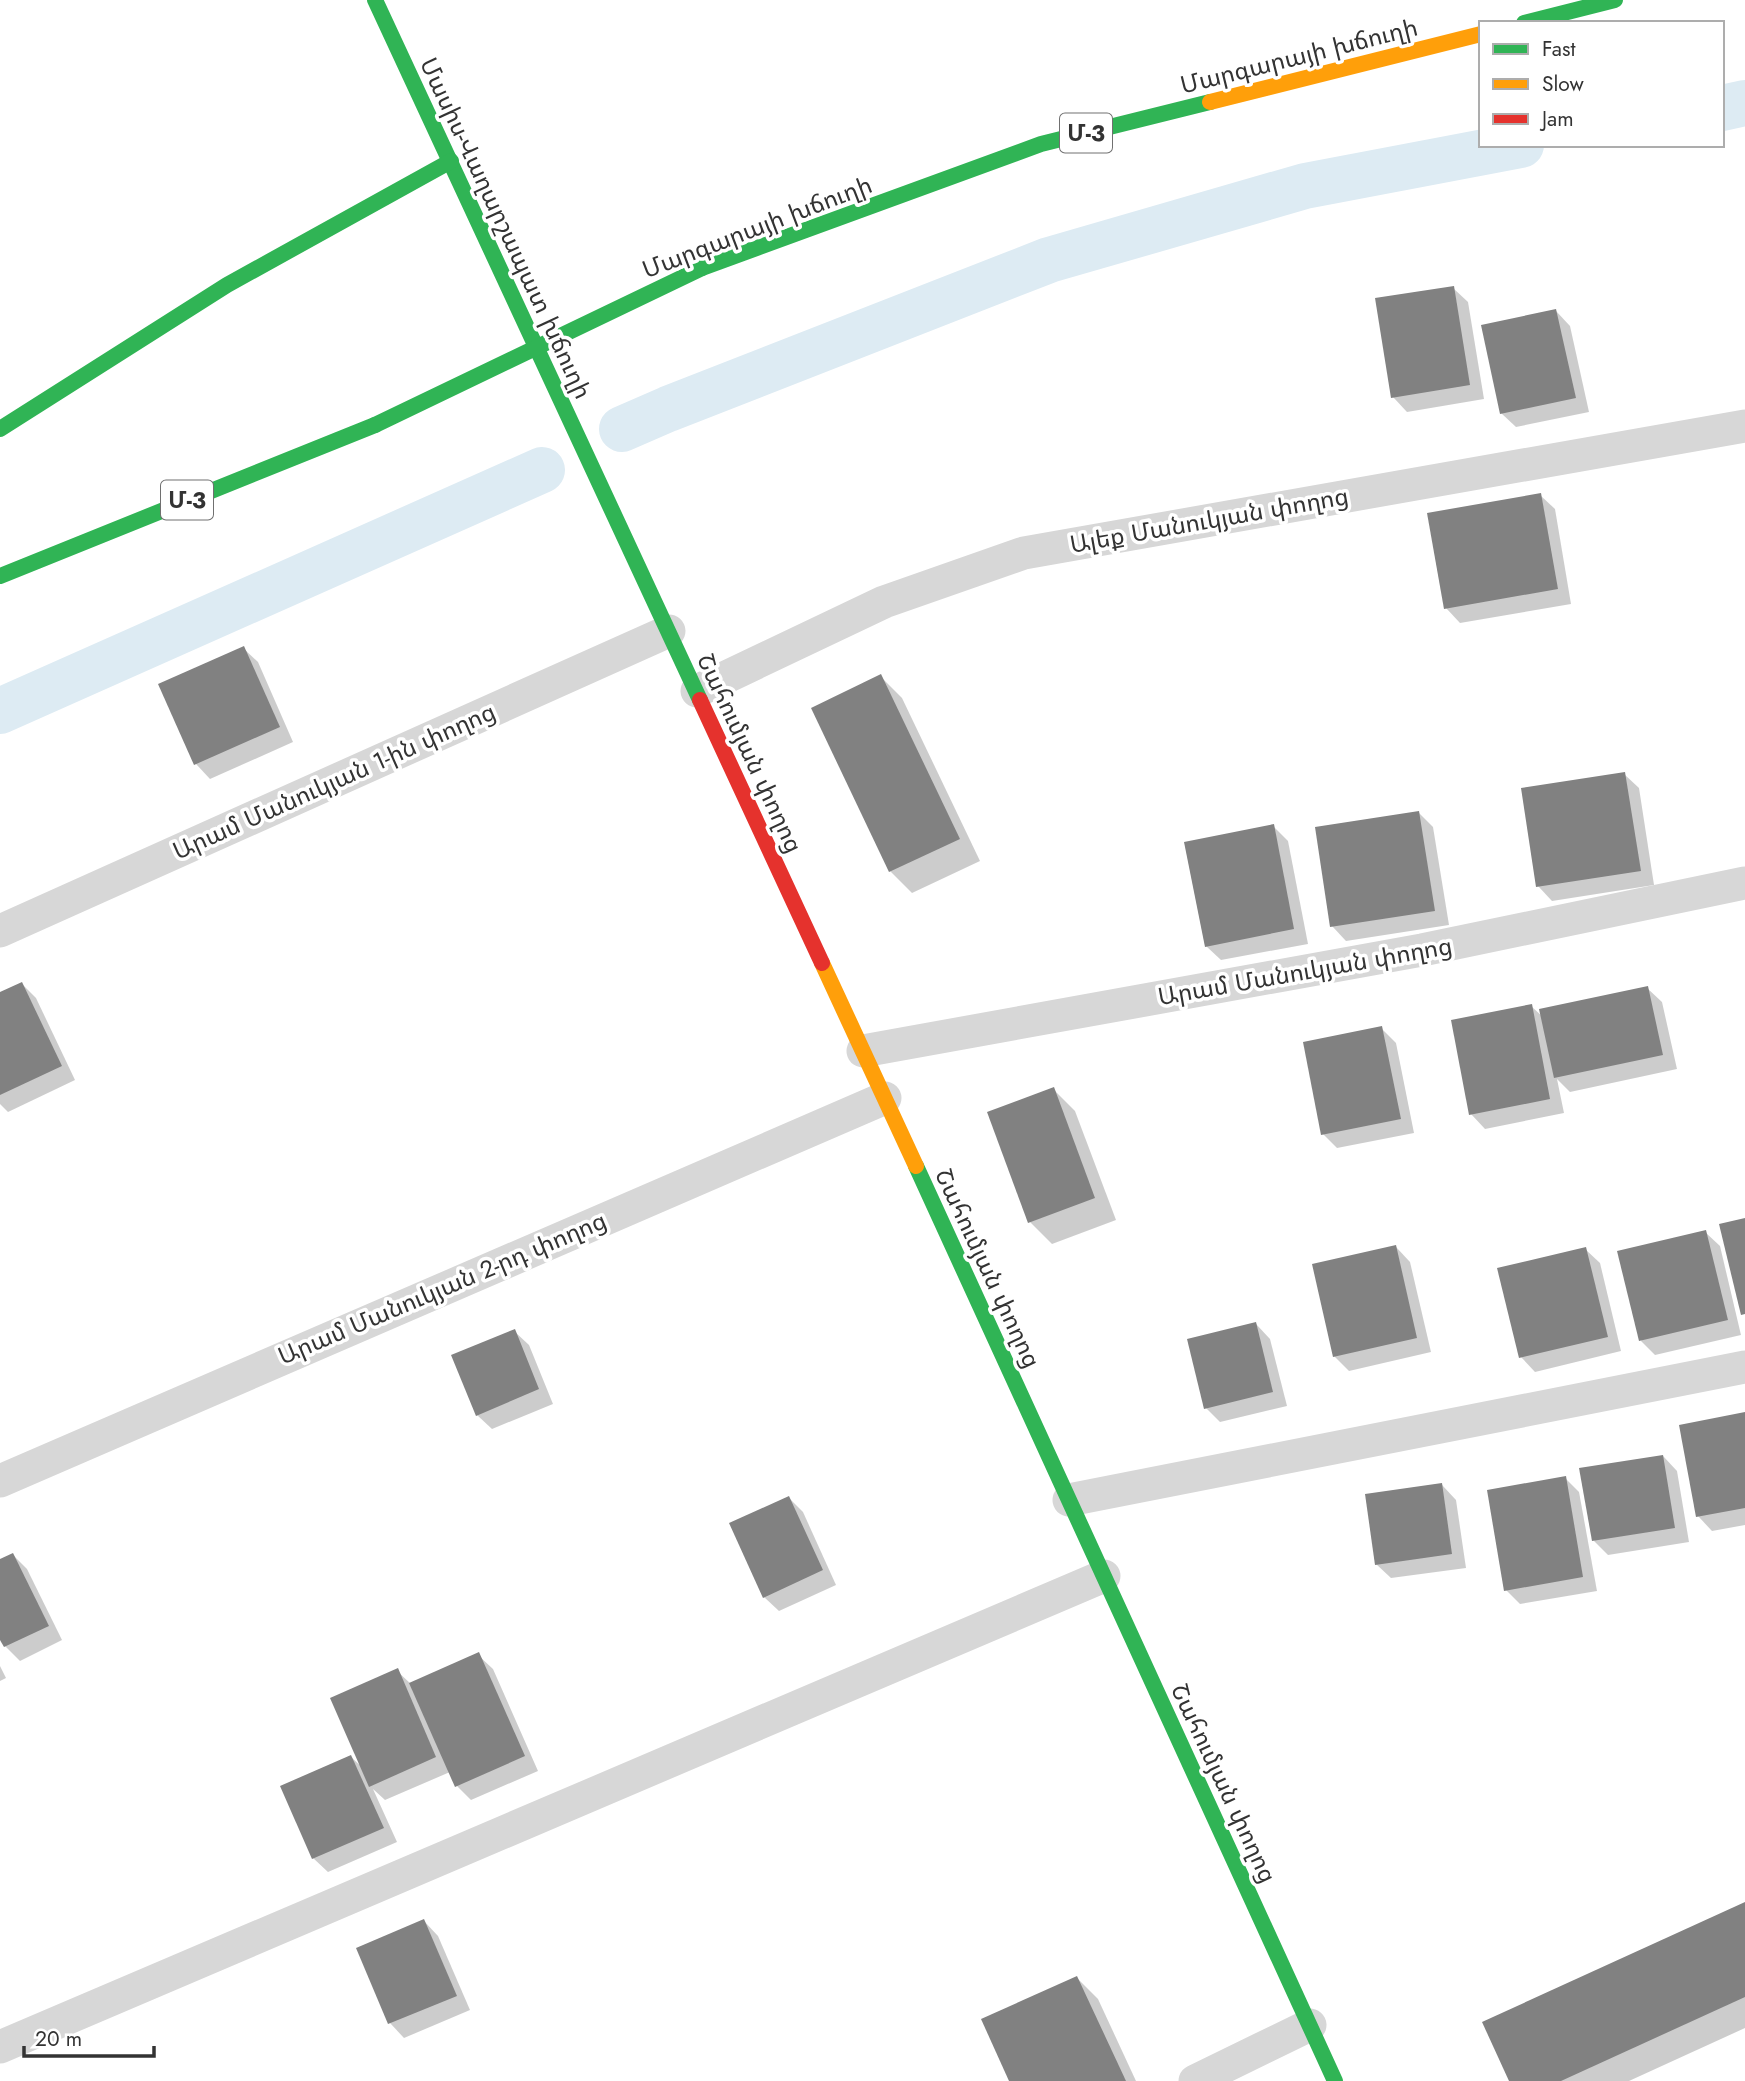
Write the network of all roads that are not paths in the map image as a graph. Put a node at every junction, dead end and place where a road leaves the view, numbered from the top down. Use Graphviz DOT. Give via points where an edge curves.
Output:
graph roads {
  1 [pos="375,0"];
  2 [pos="1615,0"];
  3 [pos="1532,21"];
  4 [pos="1479,34"];
  5 [pos="451,161"];
  6 [pos="1745,426"];
  7 [pos="0,429"];
  8 [pos="596,475"];
  9 [pos="0,576"];
  10 [pos="668,631"];
  11 [pos="697,691"];
  12 [pos="1745,883"];
  13 [pos="0,931"];
  14 [pos="863,1051"];
  15 [pos="885,1098"];
  16 [pos="1745,1367"];
  17 [pos="0,1481"];
  18 [pos="1069,1500"];
  19 [pos="1104,1576"];
  20 [pos="1310,2025"];
  21 [pos="0,2047"];
  22 [pos="1195,2081"];
  23 [pos="1335,2081"];
  1 -- 5 [label="main road, Մասիս-Վաղարշապատ խճուղի"];
  2 -- 3 [label="main road"];
  4 -- 9 [label="main road, Մարգարայի խճուղի / Մ-3, bridge" via="1041,144 702,268 375,425"];
  5 -- 7 [label="main road" via="227,285"];
  5 -- 8 [label="main road, Մասիս-Վաղարշապատ խճուղի"];
  6 -- 11 [label="street, Ալեք Մանուկյան փողոց" via="1024,553 884,602"];
  8 -- 10 [label="main road, Շահումյան փողոց"];
  10 -- 11 [label="main road, Շահումյան փողոց"];
  10 -- 13 [label="street, Արամ Մանուկյան 1-ին փողոց"];
  11 -- 14 [label="main road, Շահումյան փողոց"];
  12 -- 14 [label="street, Արամ Մանուկյան փողոց" via="1422,950"];
  14 -- 15 [label="main road, Շահումյան փողոց"];
  15 -- 17 [label="street, Արամ Մանուկյան 2-րդ փողոց"];
  15 -- 18 [label="main road, Շահումյան փողոց"];
  16 -- 18 [label="street"];
  18 -- 19 [label="main road, Շահումյան փողոց"];
  19 -- 20 [label="main road, Շահումյան փողոց"];
  19 -- 21 [label="street"];
  20 -- 22 [label="street"];
  20 -- 23 [label="main road, Շահումյան փողոց"];
}
